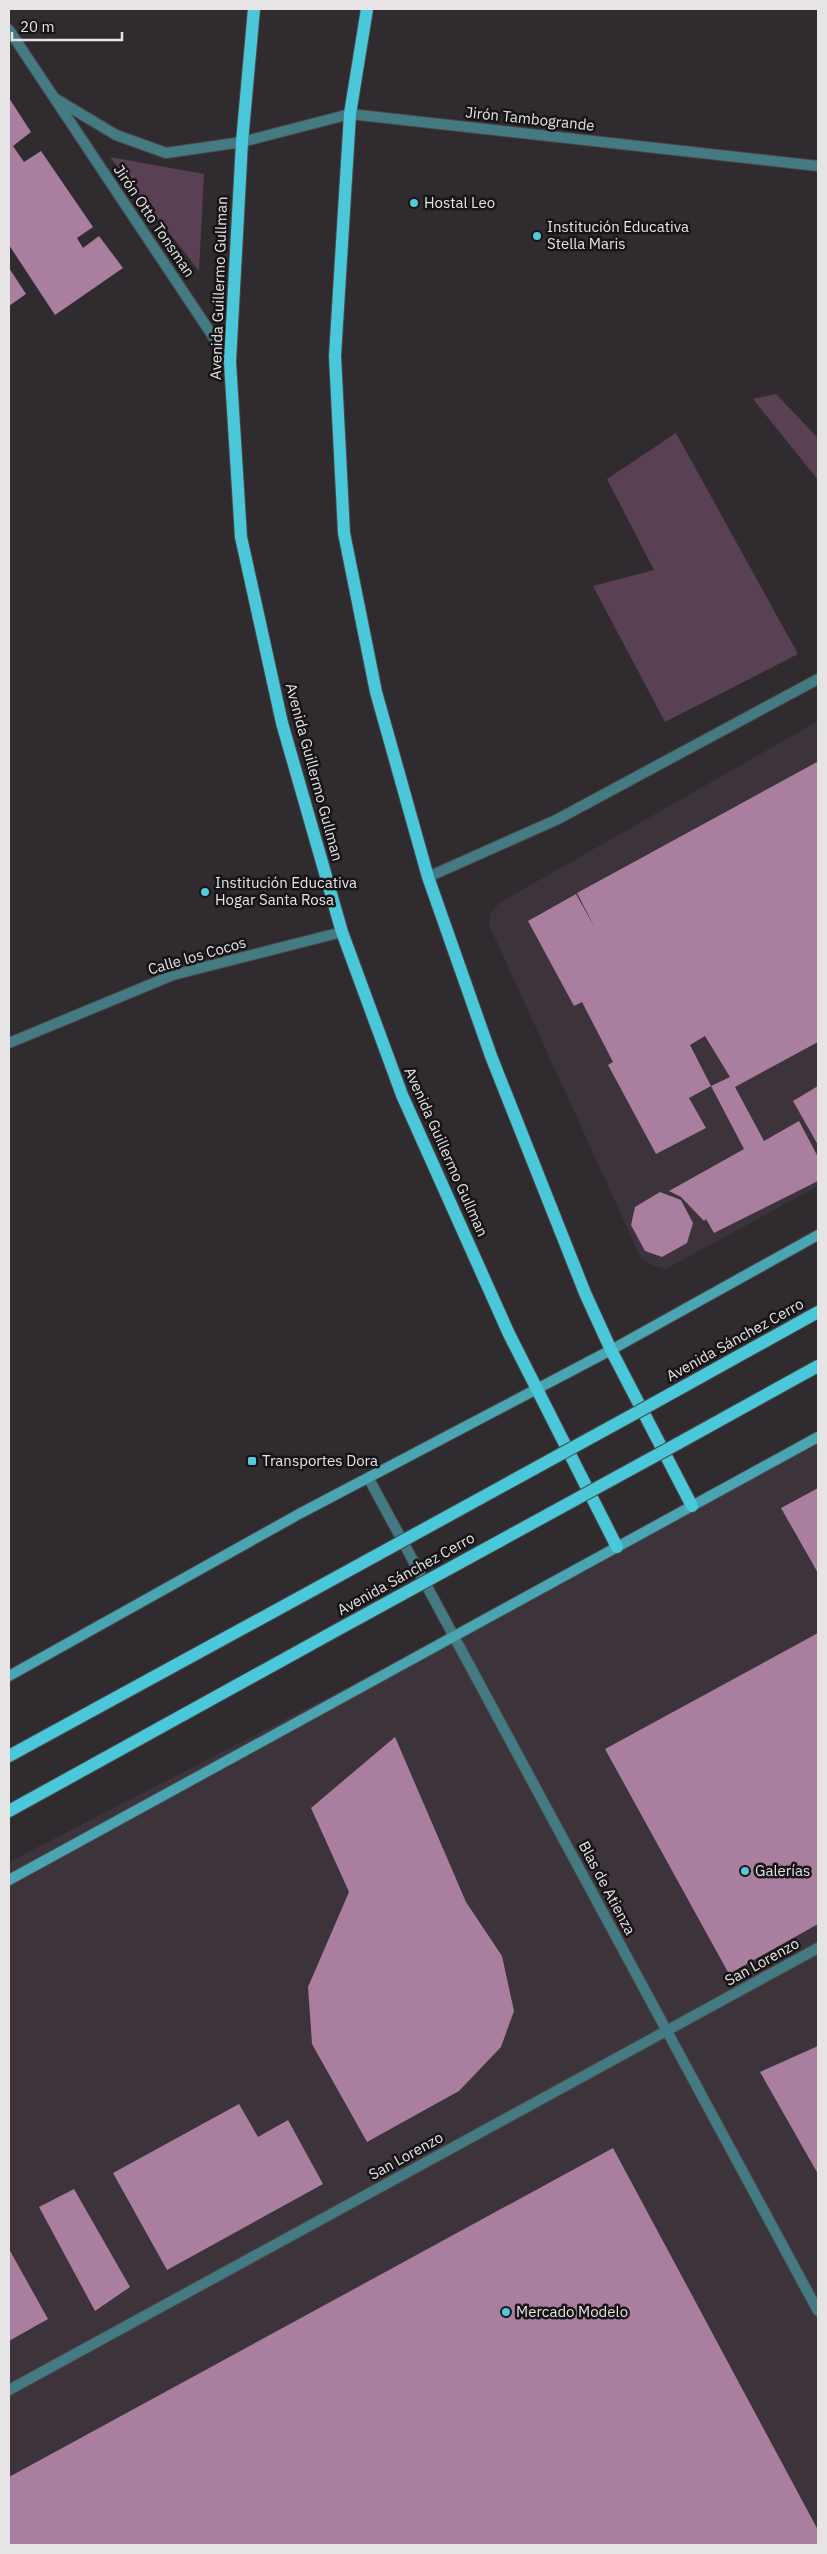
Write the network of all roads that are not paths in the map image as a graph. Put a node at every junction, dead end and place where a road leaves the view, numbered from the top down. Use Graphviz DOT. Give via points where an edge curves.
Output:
graph roads {
  1 [pos="254,9"];
  2 [pos="367,9"];
  3 [pos="9,30"];
  4 [pos="53,97"];
  5 [pos="350,114"];
  6 [pos="242,142"];
  7 [pos="818,166"];
  8 [pos="230,362"];
  9 [pos="818,679"];
  10 [pos="428,878"];
  11 [pos="342,932"];
  12 [pos="9,1043"];
  13 [pos="818,1235"];
  14 [pos="818,1312"];
  15 [pos="611,1350"];
  16 [pos="818,1366"];
  17 [pos="538,1389"];
  18 [pos="818,1437"];
  19 [pos="369,1479"];
  20 [pos="692,1506"];
  21 [pos="617,1547"];
  22 [pos="454,1636"];
  23 [pos="9,1676"];
  24 [pos="9,1756"];
  25 [pos="9,1811"];
  26 [pos="9,1880"];
  27 [pos="818,1948"];
  28 [pos="667,2030"];
  29 [pos="818,2310"];
  30 [pos="9,2390"];
  1 -- 6 [label="main road, Avenida Guillermo Gullman"];
  2 -- 5 [label="main road"];
  3 -- 4 [label="street, Jirón Otto Tonsman"];
  4 -- 6 [label="street, Jirón Otto Tonsman" via="116,135 166,153"];
  4 -- 8 [label="street, Jirón Otto Tonsman"];
  5 -- 6 [label="street, Jirón Tambogrande"];
  5 -- 7 [label="street, Jirón Tambogrande"];
  5 -- 10 [label="main road" via="334,356 344,533 376,692"];
  6 -- 8 [label="main road, Avenida Guillermo Gullman"];
  8 -- 11 [label="main road, Avenida Guillermo Gullman" via="241,537 282,722"];
  9 -- 10 [label="street" via="558,819"];
  10 -- 15 [label="main road" via="495,1065 585,1293"];
  11 -- 12 [label="street, Calle los Cocos" via="173,975"];
  11 -- 17 [label="main road, Avenida Guillermo Gullman" via="402,1095 509,1334"];
  13 -- 15 [label="main road"];
  14 -- 24 [label="main road, Avenida Sánchez Cerro, bridge"];
  15 -- 17 [label="main road"];
  15 -- 20 [label="main road"];
  16 -- 25 [label="main road, Avenida Sánchez Cerro, bridge"];
  17 -- 19 [label="main road"];
  17 -- 21 [label="main road, Avenida Guillermo Gullman"];
  18 -- 20 [label="main road"];
  19 -- 22 [label="street, Blas de Atienza"];
  19 -- 23 [label="main road" via="299,1514"];
  20 -- 21 [label="main road"];
  21 -- 22 [label="main road"];
  22 -- 26 [label="main road"];
  22 -- 28 [label="street, Blas de Atienza"];
  27 -- 28 [label="street, San Lorenzo"];
  28 -- 29 [label="street, Blas de Atienza"];
  28 -- 30 [label="street, San Lorenzo"];
}
